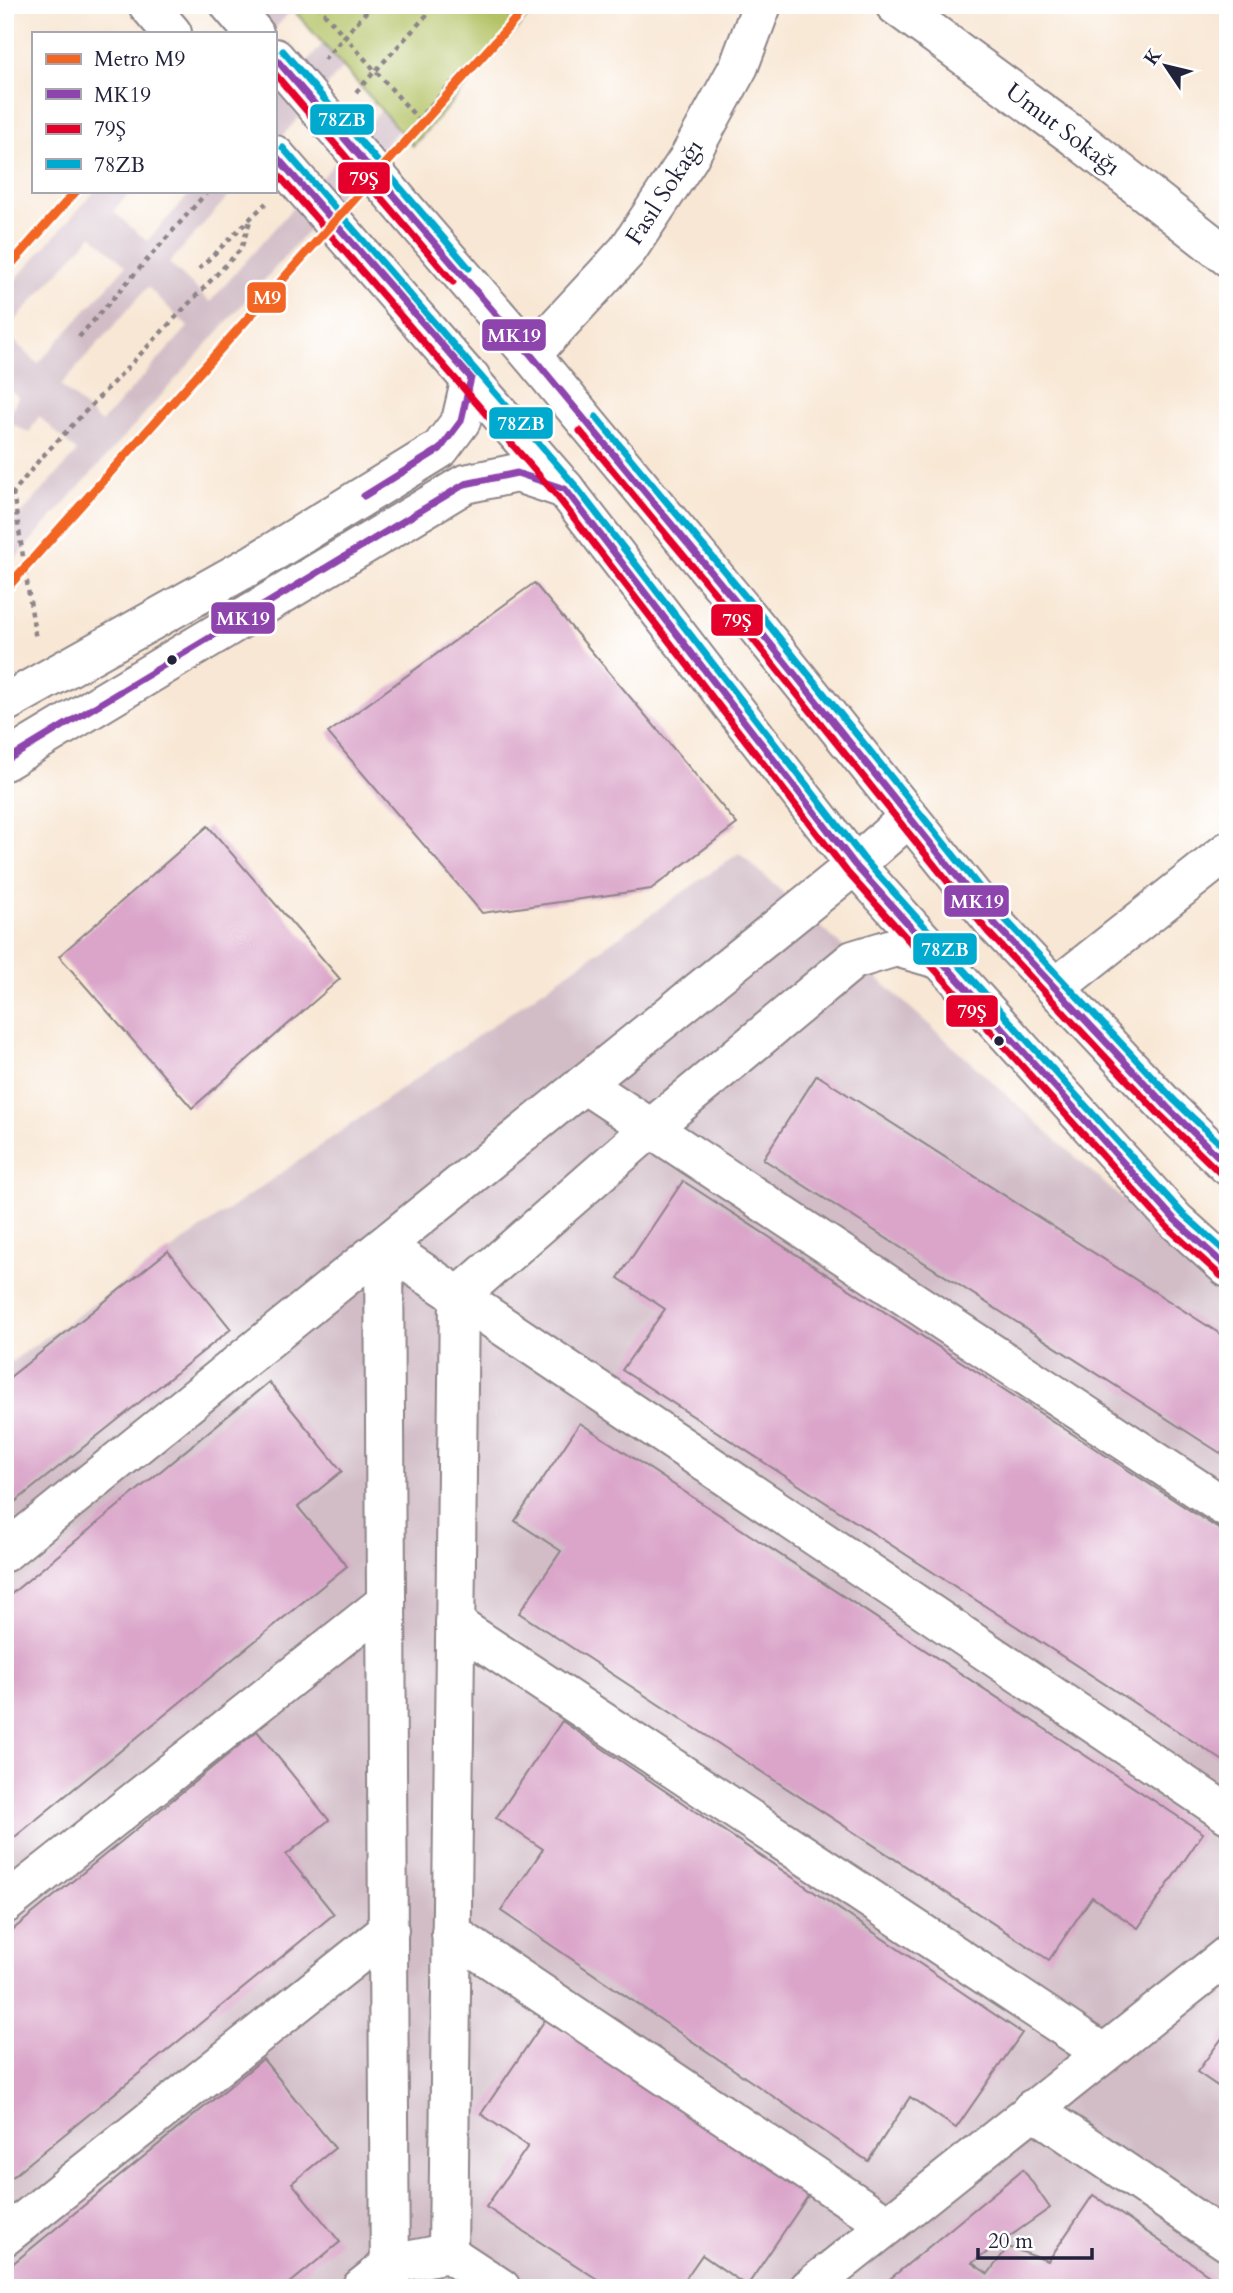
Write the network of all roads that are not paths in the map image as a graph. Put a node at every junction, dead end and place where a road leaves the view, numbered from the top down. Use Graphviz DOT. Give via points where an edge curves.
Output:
graph roads {
  1 [pos="148,5"];
  2 [pos="230,5"];
  3 [pos="762,5"];
  4 [pos="895,5"];
  5 [pos="171,32"];
  6 [pos="253,32"];
  7 [pos="276,59"];
  8 [pos="284,166"];
  9 [pos="1228,257"];
  10 [pos="531,355"];
  11 [pos="471,378"];
  12 [pos="565,489"];
  13 [pos="5,703"];
  14 [pos="5,761"];
  15 [pos="909,817"];
  16 [pos="1228,851"];
  17 [pos="855,865"];
  18 [pos="938,959"];
  19 [pos="1055,988"];
  20 [pos="584,1084"];
  21 [pos="651,1128"];
  22 [pos="1228,1166"];
  23 [pos="384,1246"];
  24 [pos="1228,1268"];
  25 [pos="458,1296"];
  26 [pos="1228,1509"];
  27 [pos="5,1552"];
  28 [pos="386,1602"];
  29 [pos="455,1624"];
  30 [pos="1228,1814"];
  31 [pos="5,1904"];
  32 [pos="388,1930"];
  33 [pos="451,1933"];
  34 [pos="1228,1955"];
  35 [pos="1103,2053"];
  36 [pos="1032,2109"];
  37 [pos="888,2225"];
  38 [pos="5,2236"];
  39 [pos="1228,2242"];
  40 [pos="448,2253"];
  41 [pos="391,2276"];
  42 [pos="361,2288"];
  43 [pos="501,2288"];
  44 [pos="809,2288"];
  1 -- 5 [label="main road"];
  2 -- 6 [label="main road"];
  3 -- 10 [label="main road, Fasıl Sokağı" via="739,66 688,159 626,251"];
  4 -- 9 [label="main road, Umut Sokağı"];
  7 -- 10 [label="main road"];
  8 -- 11 [label="main road"];
  10 -- 15 [label="main road"];
  11 -- 12 [label="main road"];
  11 -- 13 [label="main road" via="461,421 440,449 255,563"];
  12 -- 14 [label="main road" via="517,473 465,484"];
  12 -- 17 [label="main road"];
  15 -- 17 [label="main road"];
  15 -- 19 [label="main road" via="996,925"];
  16 -- 19 [label="main road"];
  17 -- 18 [label="main road"];
  17 -- 20 [label="main road"];
  18 -- 21 [label="main road" via="896,947 853,960"];
  18 -- 24 [label="main road" via="1175,1220"];
  19 -- 22 [label="main road"];
  20 -- 21 [label="main road"];
  20 -- 23 [label="main road"];
  21 -- 25 [label="main road"];
  21 -- 26 [label="main road"];
  23 -- 25 [label="main road"];
  23 -- 27 [label="main road"];
  23 -- 28 [label="main road"];
  25 -- 29 [label="main road"];
  25 -- 30 [label="main road"];
  28 -- 31 [label="main road"];
  28 -- 32 [label="main road"];
  29 -- 33 [label="main road"];
  29 -- 35 [label="main road"];
  32 -- 38 [label="main road"];
  32 -- 41 [label="main road"];
  33 -- 37 [label="main road"];
  33 -- 40 [label="main road"];
  34 -- 35 [label="main road"];
  35 -- 36 [label="main road"];
  36 -- 37 [label="main road"];
  36 -- 39 [label="main road"];
  37 -- 44 [label="main road"];
  40 -- 41 [label="main road"];
  40 -- 43 [label="main road"];
  41 -- 42 [label="main road"];
}
